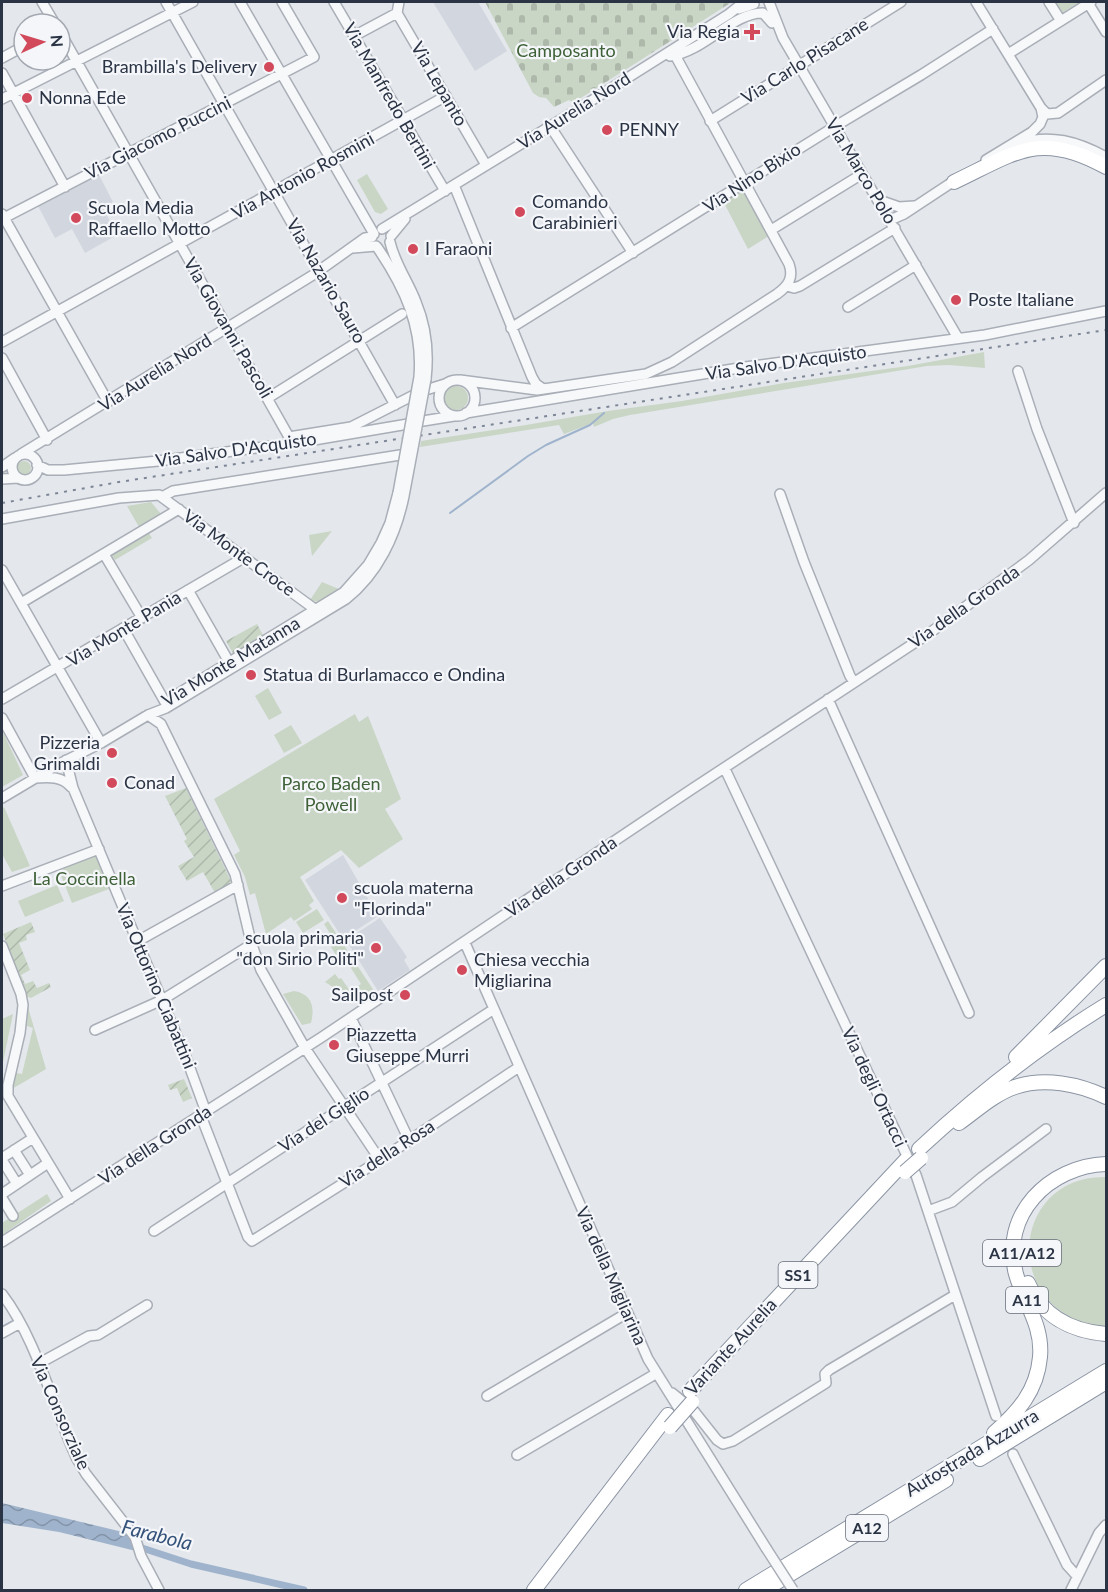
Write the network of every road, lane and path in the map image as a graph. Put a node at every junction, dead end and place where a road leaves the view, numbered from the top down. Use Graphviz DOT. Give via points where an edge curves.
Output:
graph roads {
  1 [pos="166,2"];
  2 [pos="193,2"];
  3 [pos="240,2"];
  4 [pos="282,2"];
  5 [pos="334,2"];
  6 [pos="399,2"];
  7 [pos="901,2"];
  8 [pos="976,2"];
  9 [pos="1049,2"];
  10 [pos="1090,2"];
  11 [pos="760,5"];
  12 [pos="172,12"];
  13 [pos="398,13"];
  14 [pos="1061,21"];
  15 [pos="993,29"];
  16 [pos="1107,32"];
  17 [pos="354,36"];
  18 [pos="72,52"];
  19 [pos="1008,54"];
  20 [pos="675,55"];
  21 [pos="661,57"];
  22 [pos="77,61"];
  23 [pos="799,65"];
  24 [pos="2,73"];
  25 [pos="282,74"];
  26 [pos="1107,80"];
  27 [pos="13,94"];
  28 [pos="446,96"];
  29 [pos="2,99"];
  30 [pos="224,104"];
  31 [pos="1041,108"];
  32 [pos="403,120"];
  33 [pos="710,121"];
  34 [pos="550,126"];
  35 [pos="834,127"];
  36 [pos="1005,149"];
  37 [pos="129,153"];
  38 [pos="1107,157"];
  39 [pos="332,160"];
  40 [pos="486,165"];
  41 [pos="1107,166"];
  42 [pos="862,174"];
  43 [pos="744,182"];
  44 [pos="954,182"];
  45 [pos="454,185"];
  46 [pos="65,187"];
  47 [pos="275,191"];
  48 [pos="445,191"];
  49 [pos="879,200"];
  50 [pos="418,208"];
  51 [pos="905,210"];
  52 [pos="2,217"];
  53 [pos="891,221"];
  54 [pos="771,230"];
  55 [pos="376,233"];
  56 [pos="391,239"];
  57 [pos="902,239"];
  58 [pos="180,244"];
  59 [pos="377,247"];
  60 [pos="353,248"];
  61 [pos="633,253"];
  62 [pos="916,265"];
  63 [pos="319,271"];
  64 [pos="788,286"];
  65 [pos="848,307"];
  66 [pos="1107,311"];
  67 [pos="56,313"];
  68 [pos="402,314"];
  69 [pos="227,328"];
  70 [pos="511,328"];
  71 [pos="958,338"];
  72 [pos="360,341"];
  73 [pos="2,342"];
  74 [pos="2,358"];
  75 [pos="1018,371"];
  76 [pos="530,372"];
  77 [pos="459,380"];
  78 [pos="445,384"];
  79 [pos="426,385"];
  80 [pos="490,385"];
  81 [pos="514,387"];
  82 [pos="543,389"];
  83 [pos="412,396"];
  84 [pos="268,398"];
  85 [pos="475,398"];
  86 [pos="108,402"];
  87 [pos="440,402"];
  88 [pos="396,405"];
  89 [pos="494,409"];
  90 [pos="466,413"];
  91 [pos="454,416"];
  92 [pos="408,424"];
  93 [pos="47,440"];
  94 [pos="19,455"];
  95 [pos="400,455"];
  96 [pos="36,462"];
  97 [pos="2,467"];
  98 [pos="64,470"];
  99 [pos="33,477"];
  100 [pos="18,478"];
  101 [pos="2,480"];
  102 [pos="780,494"];
  103 [pos="1107,494"];
  104 [pos="162,496"];
  105 [pos="179,509"];
  106 [pos="2,519"];
  107 [pos="1074,523"];
  108 [pos="104,554"];
  109 [pos="245,557"];
  110 [pos="2,570"];
  111 [pos="188,590"];
  112 [pos="21,603"];
  113 [pos="316,614"];
  114 [pos="142,618"];
  115 [pos="123,628"];
  116 [pos="230,662"];
  117 [pos="58,667"];
  118 [pos="854,682"];
  119 [pos="2,699"];
  120 [pos="828,699"];
  121 [pos="166,705"];
  122 [pos="148,715"];
  123 [pos="2,718"];
  124 [pos="161,723"];
  125 [pos="101,743"];
  126 [pos="66,760"];
  127 [pos="725,768"];
  128 [pos="35,778"];
  129 [pos="73,788"];
  130 [pos="2,798"];
  131 [pos="99,849"];
  132 [pos="238,885"];
  133 [pos="2,886"];
  134 [pos="138,942"];
  135 [pos="465,942"];
  136 [pos="252,944"];
  137 [pos="2,946"];
  138 [pos="1107,966"];
  139 [pos="162,1000"];
  140 [pos="1107,1005"];
  141 [pos="494,1009"];
  142 [pos="969,1013"];
  143 [pos="1107,1014"];
  144 [pos="351,1017"];
  145 [pos="95,1030"];
  146 [pos="305,1048"];
  147 [pos="519,1067"];
  148 [pos="381,1083"];
  149 [pos="1107,1097"];
  150 [pos="345,1107"];
  151 [pos="204,1114"];
  152 [pos="951,1124"];
  153 [pos="1046,1129"];
  154 [pos="33,1138"];
  155 [pos="409,1140"];
  156 [pos="14,1150"];
  157 [pos="2,1159"];
  158 [pos="380,1160"];
  159 [pos="48,1163"];
  160 [pos="1107,1164"];
  161 [pos="1107,1173"];
  162 [pos="30,1175"];
  163 [pos="17,1184"];
  164 [pos="228,1184"];
  165 [pos="2,1196"];
  166 [pos="69,1199"];
  167 [pos="928,1210"];
  168 [pos="13,1216"];
  169 [pos="154,1231"];
  170 [pos="254,1241"];
  171 [pos="2,1242"];
  172 [pos="2,1293"];
  173 [pos="955,1295"];
  174 [pos="147,1305"];
  175 [pos="627,1313"];
  176 [pos="20,1323"];
  177 [pos="2,1333"];
  178 [pos="1107,1334"];
  179 [pos="38,1364"];
  180 [pos="1107,1371"];
  181 [pos="657,1373"];
  182 [pos="1104,1384"];
  183 [pos="668,1389"];
  184 [pos="487,1396"];
  185 [pos="996,1416"];
  186 [pos="669,1421"];
  187 [pos="1013,1454"];
  188 [pos="517,1455"];
  189 [pos="962,1460"];
  190 [pos="1107,1525"];
  191 [pos="1077,1576"];
  192 [pos="159,1590"];
  193 [pos="534,1590"];
  194 [pos="544,1590"];
  195 [pos="746,1590"];
  196 [pos="764,1590"];
  197 [pos="793,1590"];
  198 [pos="1071,1590"];
  1 -- 12 [label="street, Via Nazario Sauro"];
  2 -- 12 [label="street"];
  3 -- 25 [label="street"];
  4 -- 25 [label="street, Via Giacomo Puccini" via="314,57"];
  5 -- 17 [label="street, Via Manfredo Bertini"];
  6 -- 13 [label="street"];
  7 -- 23 [label="street, Via Carlo Pisacane"];
  8 -- 15 [label="street"];
  9 -- 14 [label="street"];
  10 -- 14 [label="street"];
  10 -- 16 [label="street"];
  11 -- 20 [label="street" via="689,51"];
  11 -- 21 [label="street, Via Aurelia Nord" via="729,14"];
  11 -- 23 [label="street, Via Marco Polo"];
  12 -- 22 [label="street"];
  12 -- 30 [label="street, Via Nazario Sauro"];
  13 -- 17 [label="street"];
  13 -- 28 [label="street, Via Lepanto"];
  14 -- 19 [label="street"];
  15 -- 19 [label="street"];
  15 -- 35 [label="street, Via Nino Bixio"];
  17 -- 32 [label="street, Via Manfredo Bertini"];
  18 -- 22 [label="street, Via Giovanni Pascoli"];
  19 -- 31 [label="street"];
  20 -- 21 [label="street"];
  20 -- 33 [label="street"];
  21 -- 34 [label="street, Via Aurelia Nord"];
  22 -- 27 [label="street"];
  22 -- 37 [label="street, Via Giovanni Pascoli"];
  23 -- 33 [label="street, Via Carlo Pisacane"];
  23 -- 35 [label="street, Via Marco Polo"];
  24 -- 27 [label="street"];
  25 -- 30 [label="street, Via Giacomo Puccini"];
  25 -- 39 [label="street"];
  26 -- 31 [label="street" via="1055,114 1047,114"];
  27 -- 29 [label="street"];
  27 -- 46 [label="street"];
  28 -- 32 [label="street, Via Antonio Rosmini"];
  28 -- 40 [label="street, Via Lepanto"];
  30 -- 37 [label="street, Via Giacomo Puccini"];
  30 -- 47 [label="street, Via Nazario Sauro"];
  31 -- 36 [label="street" via="1043,117 1037,127"];
  32 -- 39 [label="street, Via Antonio Rosmini"];
  32 -- 48 [label="street, Via Manfredo Bertini"];
  33 -- 43 [label="street"];
  34 -- 40 [label="street, Via Aurelia Nord"];
  34 -- 61 [label="street"];
  35 -- 42 [label="street, Via Marco Polo"];
  35 -- 43 [label="street, Via Nino Bixio"];
  36 -- 38 [label="street" via="1033,140 1061,139"];
  36 -- 44 [label="street"];
  37 -- 46 [label="street, Via Giacomo Puccini"];
  37 -- 58 [label="street, Via Giovanni Pascoli"];
  39 -- 47 [label="street, Via Antonio Rosmini"];
  39 -- 55 [label="street"];
  40 -- 45 [label="street, Via Aurelia Nord"];
  41 -- 44 [label="highway" via="1075,151 1041,147 1012,154"];
  42 -- 49 [label="street, Via Marco Polo"];
  42 -- 54 [label="street"];
  43 -- 54 [label="street"];
  43 -- 61 [label="street, Via Nino Bixio"];
  44 -- 51 [label="street"];
  45 -- 48 [label="street, Via Aurelia Nord"];
  45 -- 70 [label="street, Via Manfredo Bertini"];
  46 -- 52 [label="street, Via Giacomo Puccini"];
  47 -- 58 [label="street, Via Antonio Rosmini"];
  47 -- 63 [label="street, Via Nazario Sauro"];
  48 -- 50 [label="street, Via Aurelia Nord"];
  49 -- 51 [label="street"];
  49 -- 53 [label="street, Via Marco Polo"];
  50 -- 55 [label="street, Via Aurelia Nord"];
  50 -- 56 [label="street, Via Aurelia Nord" via="400,223"];
  51 -- 53 [label="street"];
  51 -- 57 [label="street"];
  52 -- 67 [label="street"];
  53 -- 57 [label="street, Via Marco Polo"];
  53 -- 64 [label="street" via="798,287"];
  54 -- 64 [label="street" via="790,267"];
  55 -- 56 [label="street" via="388,232"];
  55 -- 59 [label="street" via="373,242"];
  55 -- 60 [label="street, Via Aurelia Nord"];
  56 -- 59 [label="street" via="384,248"];
  56 -- 79 [label="street" via="395,260 422,317 427,346"];
  57 -- 62 [label="street, Via Marco Polo"];
  58 -- 67 [label="street, Via Antonio Rosmini"];
  58 -- 69 [label="street, Via Giovanni Pascoli"];
  59 -- 60 [label="street, Via Aurelia Nord"];
  59 -- 79 [label="street" via="414,316"];
  60 -- 63 [label="street, Via Aurelia Nord"];
  61 -- 70 [label="street, Via Nino Bixio"];
  62 -- 65 [label="street"];
  62 -- 71 [label="street, Via Marco Polo"];
  63 -- 69 [label="street, Via Aurelia Nord"];
  63 -- 72 [label="street, Via Nazario Sauro"];
  64 -- 82 [label="street" via="654,371"];
  66 -- 71 [label="street, Via Salvo D'Acquisto"];
  67 -- 73 [label="street, Via Antonio Rosmini"];
  67 -- 86 [label="street"];
  68 -- 72 [label="street"];
  69 -- 84 [label="street, Via Giovanni Pascoli"];
  69 -- 86 [label="street, Via Aurelia Nord"];
  70 -- 76 [label="street, Via Manfredo Bertini"];
  71 -- 89 [label="street, Via Salvo D'Acquisto" via="734,369"];
  72 -- 84 [label="street"];
  72 -- 88 [label="street, Via Nazario Sauro"];
  74 -- 93 [label="street"];
  75 -- 107 [label="street"];
  76 -- 81 [label="street" via="526,382"];
  76 -- 82 [label="street, Via Manfredo Bertini"];
  77 -- 78 [label="street"];
  77 -- 80 [label="street"];
  77 -- 85 [label="street" via="470,385"];
  78 -- 79 [label="street"];
  78 -- 87 [label="street, Via Salvo D'Acquisto"];
  79 -- 87 [label="street"];
  79 -- 113 [label="street, bridge" via="401,494 388,529 368,565 344,592"];
  80 -- 81 [label="street"];
  80 -- 85 [label="street" via="481,388"];
  81 -- 82 [label="street"];
  83 -- 88 [label="street"];
  84 -- 88 [label="street, Via Giovanni Pascoli" via="289,437 351,427"];
  85 -- 89 [label="street" via="484,408"];
  85 -- 90 [label="street"];
  86 -- 93 [label="street, Via Aurelia Nord"];
  87 -- 91 [label="street"];
  87 -- 91 [label="street, Via Salvo D'Acquisto" via="436,412 424,421"];
  89 -- 90 [label="street, Via Salvo D'Acquisto"];
  90 -- 91 [label="street, Via Salvo D'Acquisto"];
  92 -- 98 [label="street, Via Salvo D'Acquisto" via="187,458"];
  93 -- 94 [label="street, Via Aurelia Nord"];
  93 -- 96 [label="street, Via Aurelia Nord"];
  94 -- 96 [label="street" via="29,455"];
  94 -- 97 [label="street, Via Aurelia Nord"];
  94 -- 100 [label="street" via="11,466"];
  95 -- 104 [label="street" via="173,491"];
  96 -- 98 [label="street, Via Salvo D'Acquisto" via="48,470"];
  96 -- 99 [label="street"];
  98 -- 99 [label="street, Via Salvo D'Acquisto"];
  99 -- 100 [label="street"];
  100 -- 101 [label="street"];
  102 -- 118 [label="street"];
  103 -- 107 [label="street, Via della Gronda"];
  104 -- 105 [label="street, Via Monte Croce"];
  104 -- 106 [label="street" via="126,497"];
  105 -- 108 [label="street"];
  105 -- 109 [label="street, Via Monte Croce"];
  107 -- 118 [label="street, Via della Gronda" via="972,603"];
  108 -- 112 [label="street"];
  108 -- 114 [label="street"];
  109 -- 111 [label="street, Via Monte Pania"];
  109 -- 113 [label="street, Via Monte Croce"];
  110 -- 112 [label="street"];
  111 -- 114 [label="street, Via Monte Pania"];
  111 -- 116 [label="street"];
  112 -- 117 [label="street"];
  113 -- 116 [label="street, Via Monte Matanna"];
  113 -- 121 [label="street, Via Monte Matanna"];
  114 -- 115 [label="street, Via Monte Pania"];
  115 -- 117 [label="street, Via Monte Pania"];
  115 -- 121 [label="street"];
  116 -- 121 [label="street, Via Monte Matanna"];
  117 -- 119 [label="street, Via Monte Pania"];
  117 -- 125 [label="street"];
  118 -- 120 [label="street, Via della Gronda"];
  120 -- 127 [label="street, Via della Gronda"];
  120 -- 142 [label="street"];
  121 -- 122 [label="street, Via Monte Matanna"];
  121 -- 124 [label="street"];
  122 -- 124 [label="street"];
  122 -- 125 [label="street, Via Monte Matanna"];
  123 -- 128 [label="street"];
  124 -- 132 [label="street"];
  125 -- 126 [label="street, Via Monte Matanna"];
  126 -- 128 [label="street, Via Monte Matanna"];
  126 -- 129 [label="street, Via Ottorino Ciabattini"];
  127 -- 135 [label="street, Via della Gronda"];
  127 -- 167 [label="street, Via degli Ortacci" via="916,1174"];
  128 -- 129 [label="street" via="58,778"];
  128 -- 130 [label="street, Via Monte Matanna"];
  129 -- 131 [label="street, Via Ottorino Ciabattini"];
  131 -- 133 [label="street"];
  131 -- 134 [label="street, Via Ottorino Ciabattini"];
  132 -- 134 [label="street"];
  132 -- 136 [label="street"];
  134 -- 139 [label="street, Via Ottorino Ciabattini"];
  135 -- 141 [label="street, Via della Migliarina"];
  135 -- 144 [label="street, Via della Gronda"];
  136 -- 139 [label="street"];
  136 -- 146 [label="street" via="261,970"];
  137 -- 154 [label="street" via="23,1005 8,1094"];
  138 -- 152 [label="highway" via="1029,1046 958,1110"];
  139 -- 145 [label="street"];
  139 -- 151 [label="street, Via Ottorino Ciabattini"];
  140 -- 152 [label="highway, SS1" via="1047,1043"];
  141 -- 147 [label="street, Via della Migliarina"];
  141 -- 148 [label="street, Via del Giglio"];
  143 -- 152 [label="highway, SS1" via="1016,1074"];
  144 -- 146 [label="street, Via della Gronda"];
  144 -- 148 [label="street"];
  146 -- 150 [label="street"];
  146 -- 151 [label="street, Via della Gronda"];
  147 -- 155 [label="street, Via della Rosa"];
  147 -- 175 [label="street, Via della Migliarina"];
  148 -- 150 [label="street, Via del Giglio"];
  148 -- 155 [label="street"];
  149 -- 152 [label="highway" via="1066,1085 1029,1084 1002,1093"];
  150 -- 158 [label="street"];
  150 -- 164 [label="street, Via del Giglio"];
  151 -- 164 [label="street, Via Ottorino Ciabattini"];
  151 -- 166 [label="street, Via della Gronda"];
  152 -- 186 [label="highway, Variante Aurelia / SS1, bridge" via="906,1166"];
  153 -- 167 [label="street" via="952,1202"];
  154 -- 156 [label="street"];
  154 -- 159 [label="street"];
  155 -- 158 [label="street, Via della Rosa"];
  156 -- 157 [label="street"];
  156 -- 162 [label="street"];
  157 -- 163 [label="street"];
  158 -- 170 [label="street, Via della Rosa"];
  159 -- 162 [label="street"];
  159 -- 166 [label="street"];
  160 -- 189 [label="highway, A11" via="1078,1168 1054,1179 1037,1193 1023,1213 1016,1231 1013,1261 1039,1334 1037,1374 1018,1410"];
  161 -- 178 [label="highway, A11/A12" via="1077,1177 1046,1196 1029,1220 1022,1252 1032,1291 1050,1314 1079,1330"];
  162 -- 163 [label="street"];
  163 -- 165 [label="street"];
  164 -- 169 [label="street, Via del Giglio"];
  164 -- 170 [label="street, Via Ottorino Ciabattini" via="248,1237"];
  165 -- 168 [label="street"];
  166 -- 171 [label="street, Via della Gronda"];
  167 -- 173 [label="street, Via degli Ortacci"];
  172 -- 176 [label="street, Via Consorziale"];
  173 -- 183 [label="street" via="826,1372 826,1383 733,1442 723,1444 717,1440 694,1411"];
  173 -- 185 [label="street, Via degli Ortacci"];
  174 -- 179 [label="street" via="98,1335 89,1336"];
  175 -- 181 [label="street, Via della Migliarina"];
  175 -- 184 [label="street"];
  176 -- 177 [label="street"];
  176 -- 179 [label="street, Via Consorziale"];
  179 -- 192 [label="street, Via Consorziale" via="77,1459 137,1542"];
  180 -- 189 [label="highway, Autostrada Azzurra / A12"];
  181 -- 183 [label="street, Via della Migliarina"];
  181 -- 188 [label="street"];
  182 -- 196 [label="highway, Autostrada Azzurra / A12"];
  183 -- 197 [label="street, Via della Migliarina, bridge"];
  186 -- 193 [label="highway, Variante Aurelia / SS1"];
  186 -- 194 [label="highway, Variante Aurelia / SS1"];
  187 -- 191 [label="street" via="1067,1565"];
  189 -- 195 [label="highway, Autostrada Azzurra / A12"];
  190 -- 191 [label="street"];
  191 -- 198 [label="street"];
}
